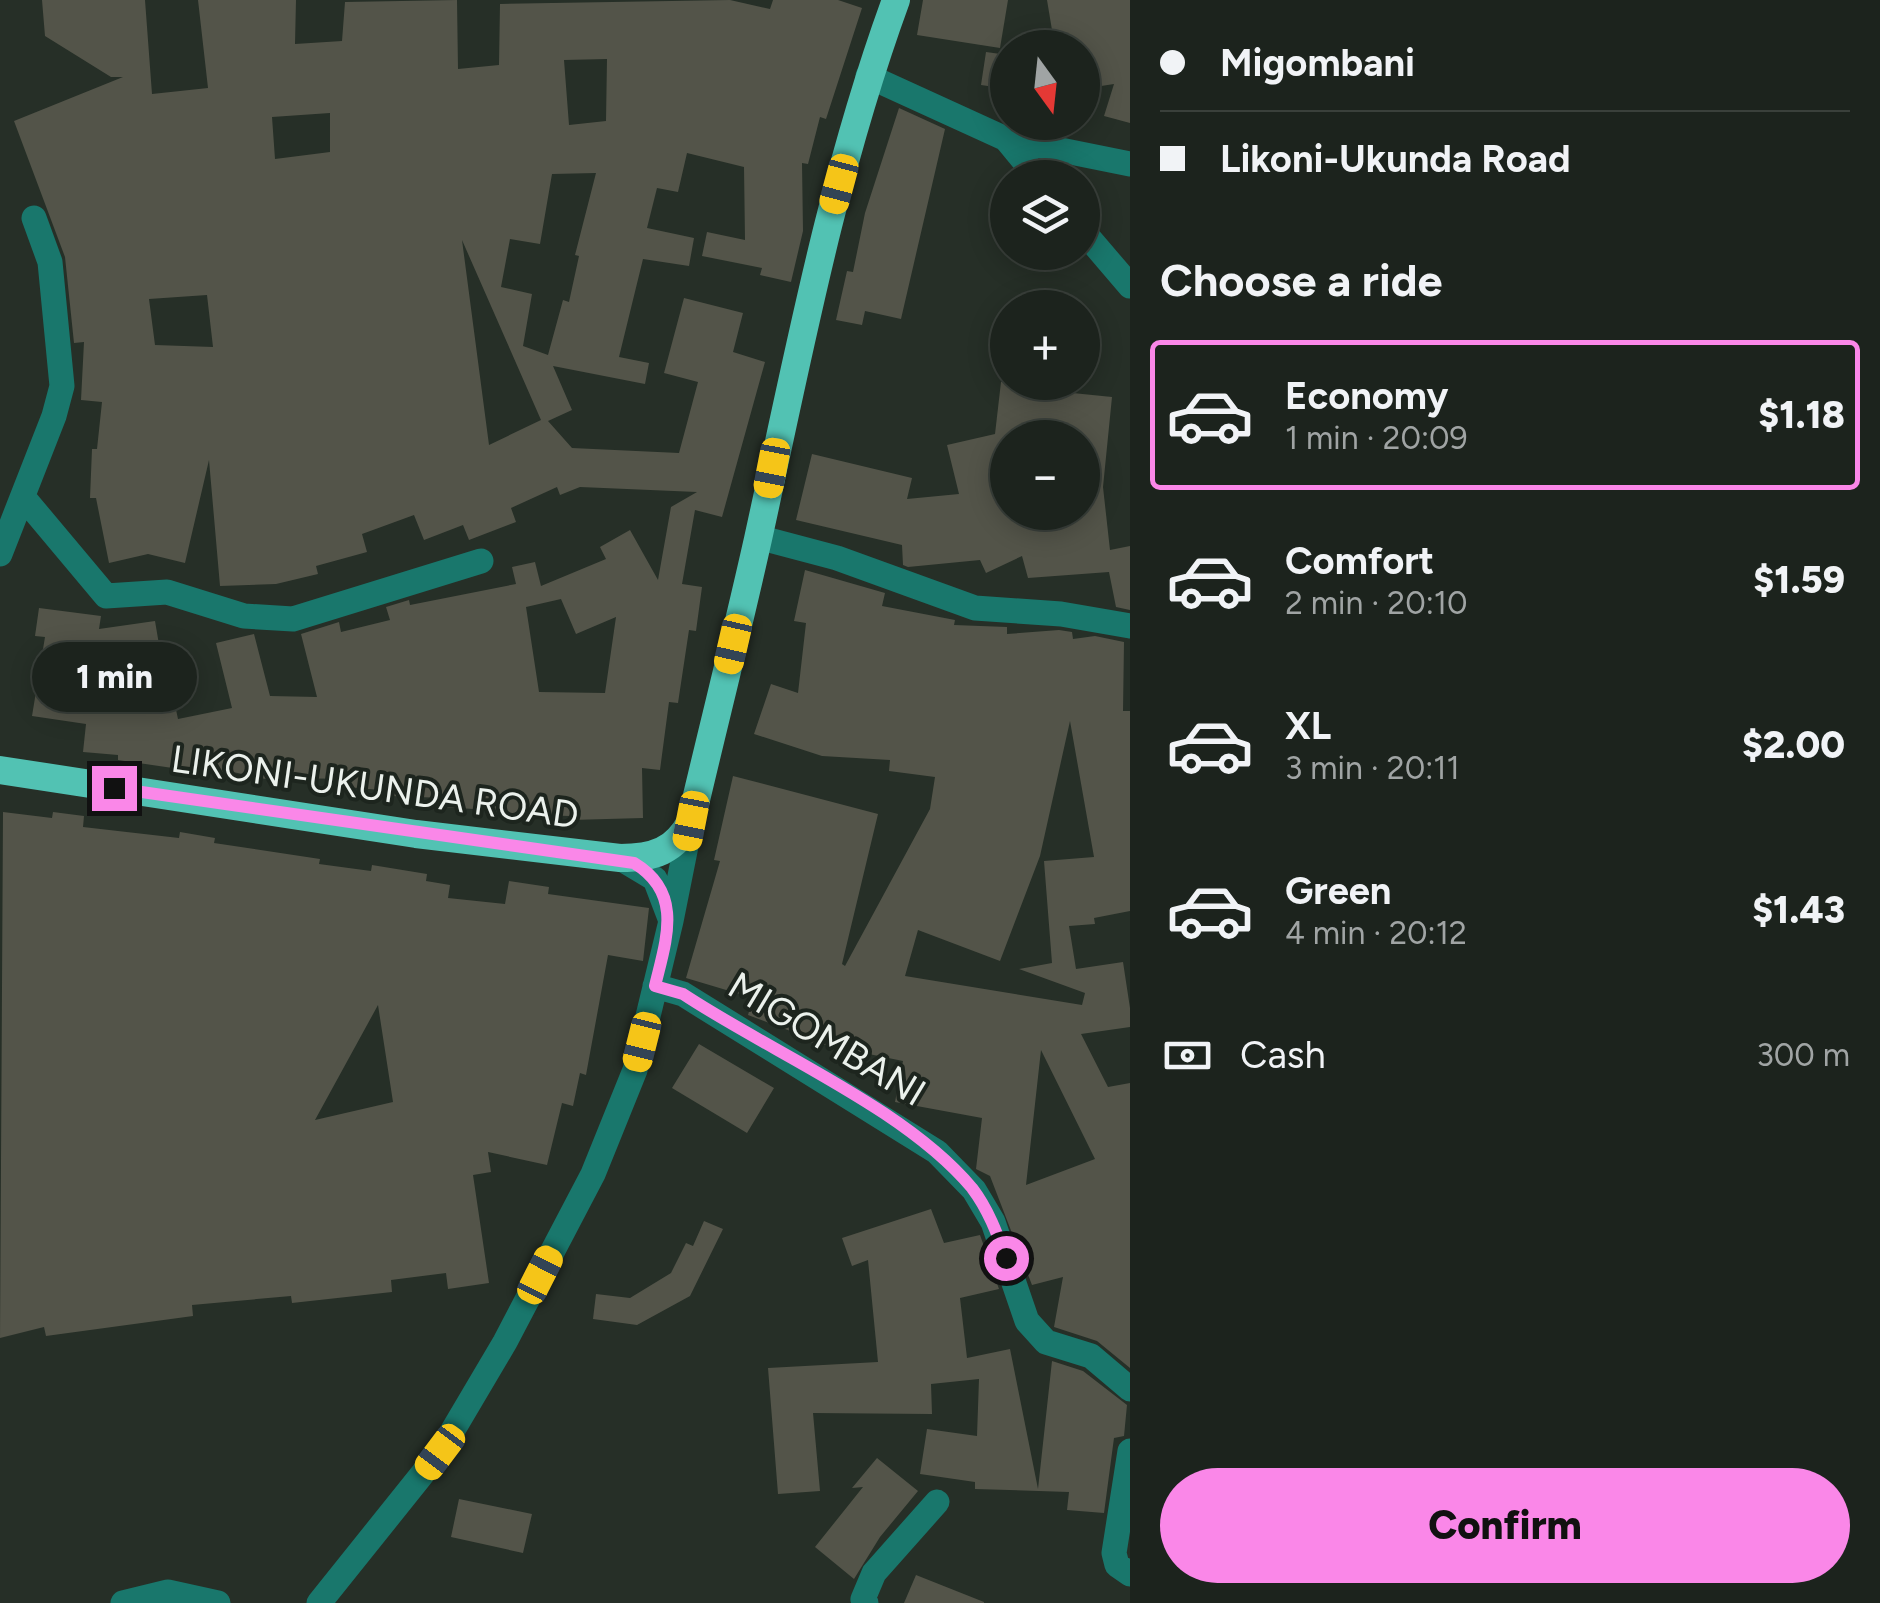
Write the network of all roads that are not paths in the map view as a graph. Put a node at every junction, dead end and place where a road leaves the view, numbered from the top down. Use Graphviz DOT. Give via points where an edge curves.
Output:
graph roads {
  1 [pos="896,0"];
  2 [pos="868,76"];
  3 [pos="990,132"];
  4 [pos="1007,140"];
  5 [pos="1011,140"];
  6 [pos="1023,160"];
  7 [pos="1130,164"];
  8 [pos="34,218"];
  9 [pos="1100,251"];
  10 [pos="1130,286"];
  11 [pos="22,497"];
  12 [pos="758,538"];
  13 [pos="0,554"];
  14 [pos="481,560"];
  15 [pos="1130,626"];
  16 [pos="0,770"];
  17 [pos="691,821"];
  18 [pos="620,858"];
  19 [pos="671,922"];
  20 [pos="655,986"];
  21 [pos="1130,1389"];
  22 [pos="1130,1451"];
  23 [pos="937,1502"];
  24 [pos="1130,1574"];
  25 [pos="122,1603"];
  26 [pos="218,1603"];
  27 [pos="320,1603"];
  28 [pos="866,1603"];
  1 -- 2 [label="highway"];
  2 -- 3 [label="street"];
  2 -- 12 [label="highway" via="801,330"];
  4 -- 6 [label="street"];
  5 -- 7 [label="street"];
  8 -- 11 [label="street" via="50,262 62,386"];
  9 -- 10 [label="street"];
  11 -- 13 [label="street"];
  11 -- 14 [label="street" via="106,596 167,592 264,619 328,610"];
  12 -- 15 [label="street" via="876,570 975,608"];
  12 -- 17 [label="highway"];
  16 -- 18 [label="highway, LIKONI-UKUNDA ROAD"];
  17 -- 18 [label="highway, LIKONI-UKUNDA ROAD" via="670,848"];
  17 -- 19 [label="street"];
  18 -- 19 [label="street" via="655,879"];
  19 -- 20 [label="street"];
  20 -- 21 [label="street, MIGOMBANI" via="683,994 937,1152 974,1190 993,1222 1027,1321 1046,1342 1091,1356"];
  20 -- 27 [label="street" via="616,1123 505,1342 440,1452"];
  22 -- 24 [label="street" via="1114,1553 1117,1566"];
  23 -- 28 [label="street" via="874,1572"];
  25 -- 26 [label="street" via="168,1592"];
}
